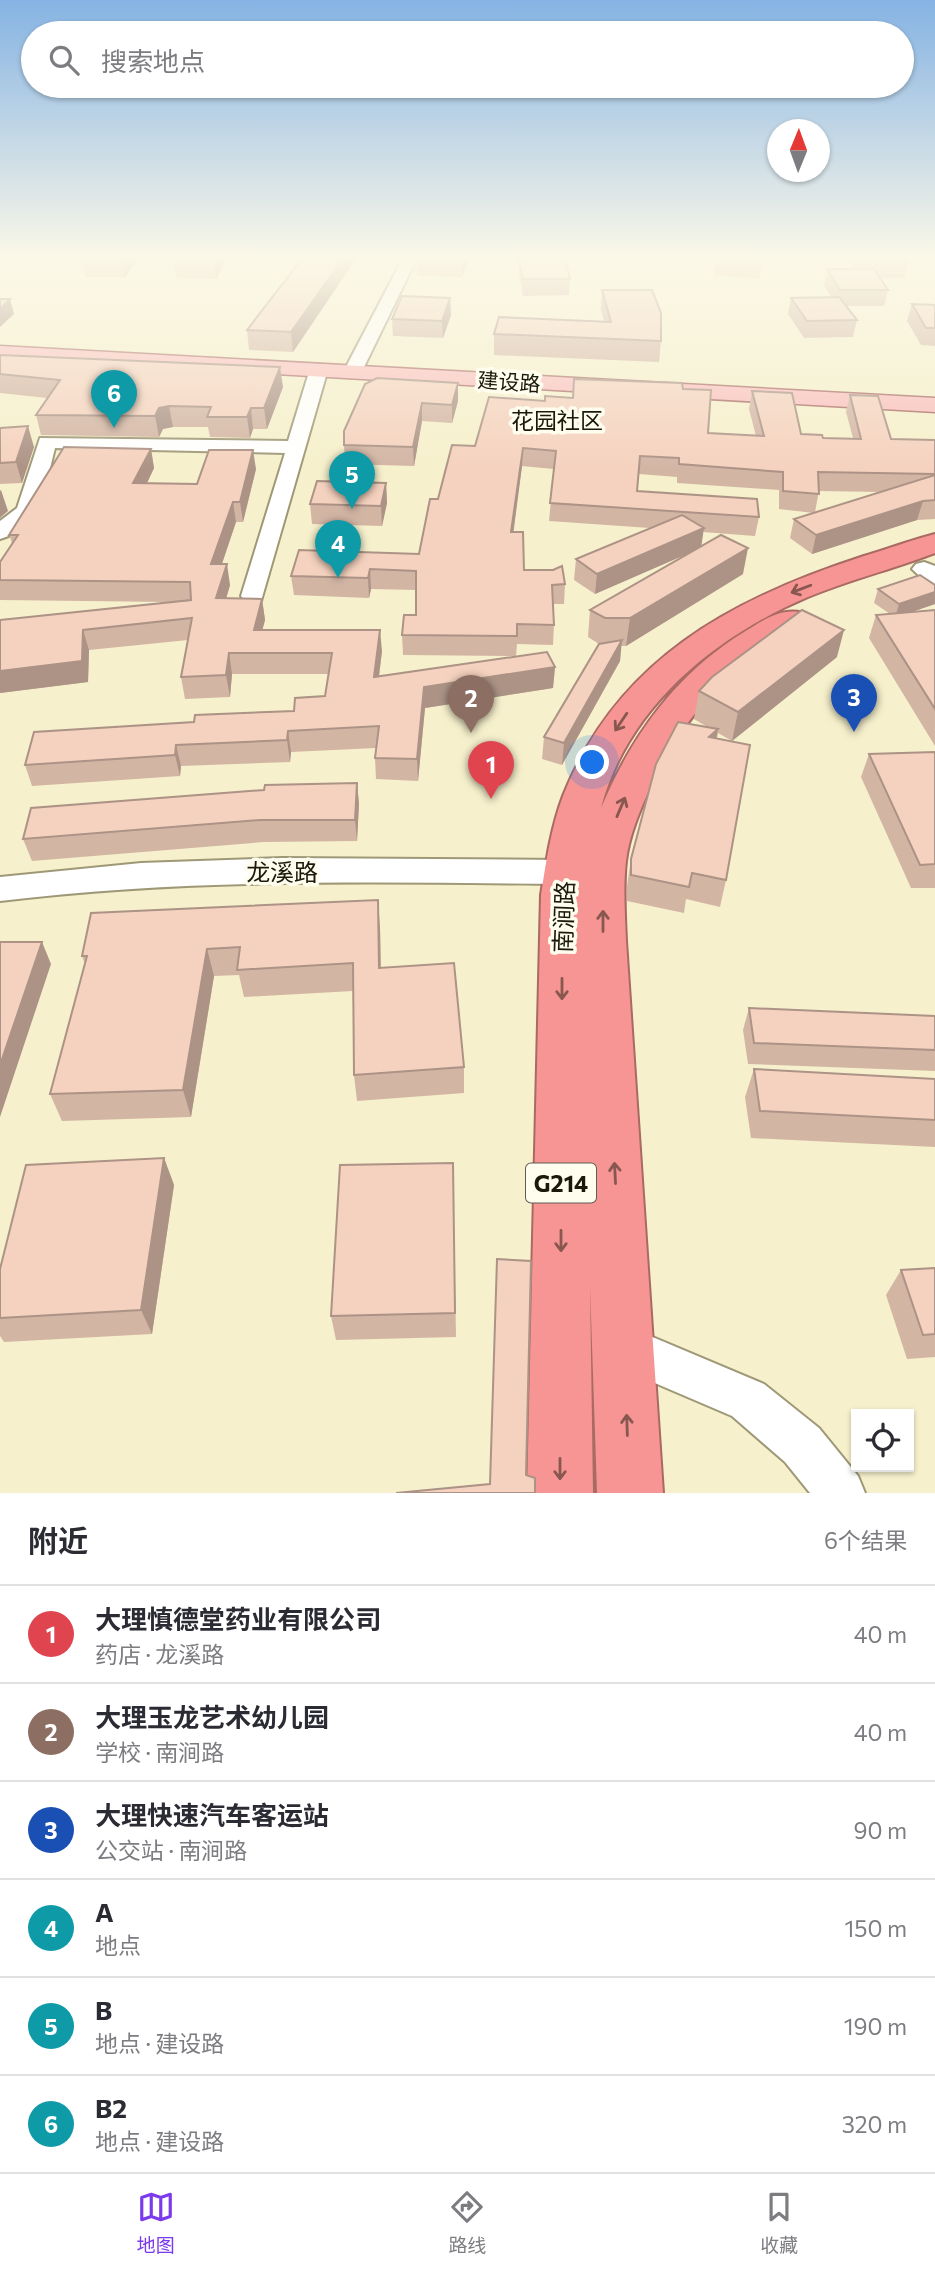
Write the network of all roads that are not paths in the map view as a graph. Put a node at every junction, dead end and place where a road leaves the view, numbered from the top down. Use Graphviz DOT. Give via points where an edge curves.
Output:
graph roads {
  1 [pos="374,330"];
  2 [pos="0,350"];
  3 [pos="355,368"];
  4 [pos="319,369"];
  5 [pos="935,402"];
  6 [pos="296,447"];
  7 [pos="0,532"];
  8 [pos="927,562"];
  9 [pos="253,596"];
  10 [pos="584,873"];
  11 [pos="0,889"];
  12 [pos="624,1347"];
  13 [pos="560,1493"];
  14 [pos="630,1493"];
  15 [pos="841,1493"];
  1 -- 3 [label="street"];
  2 -- 3 [label="main road, 建设路"];
  2 -- 4 [label="main road, 建设路"];
  3 -- 5 [label="main road, 建设路"];
  4 -- 5 [label="main road, 建设路" via="755,397"];
  4 -- 6 [label="street"];
  6 -- 7 [label="street" via="47,442 27,510"];
  6 -- 9 [label="street"];
  8 -- 10 [label="highway, 南涧路 / G214" via="789,621 735,652 699,681 660,727"];
  10 -- 11 [label="street, 龙溪路" via="213,871"];
  12 -- 10 [label="highway, 南涧路 / G214, one-way" via="603,941"];
  10 -- 13 [label="highway, 南涧路 / G214, one-way"];
  14 -- 12 [label="highway, 南涧路 / G214, one-way"];
  12 -- 15 [label="street" via="748,1400 803,1445"];
}
